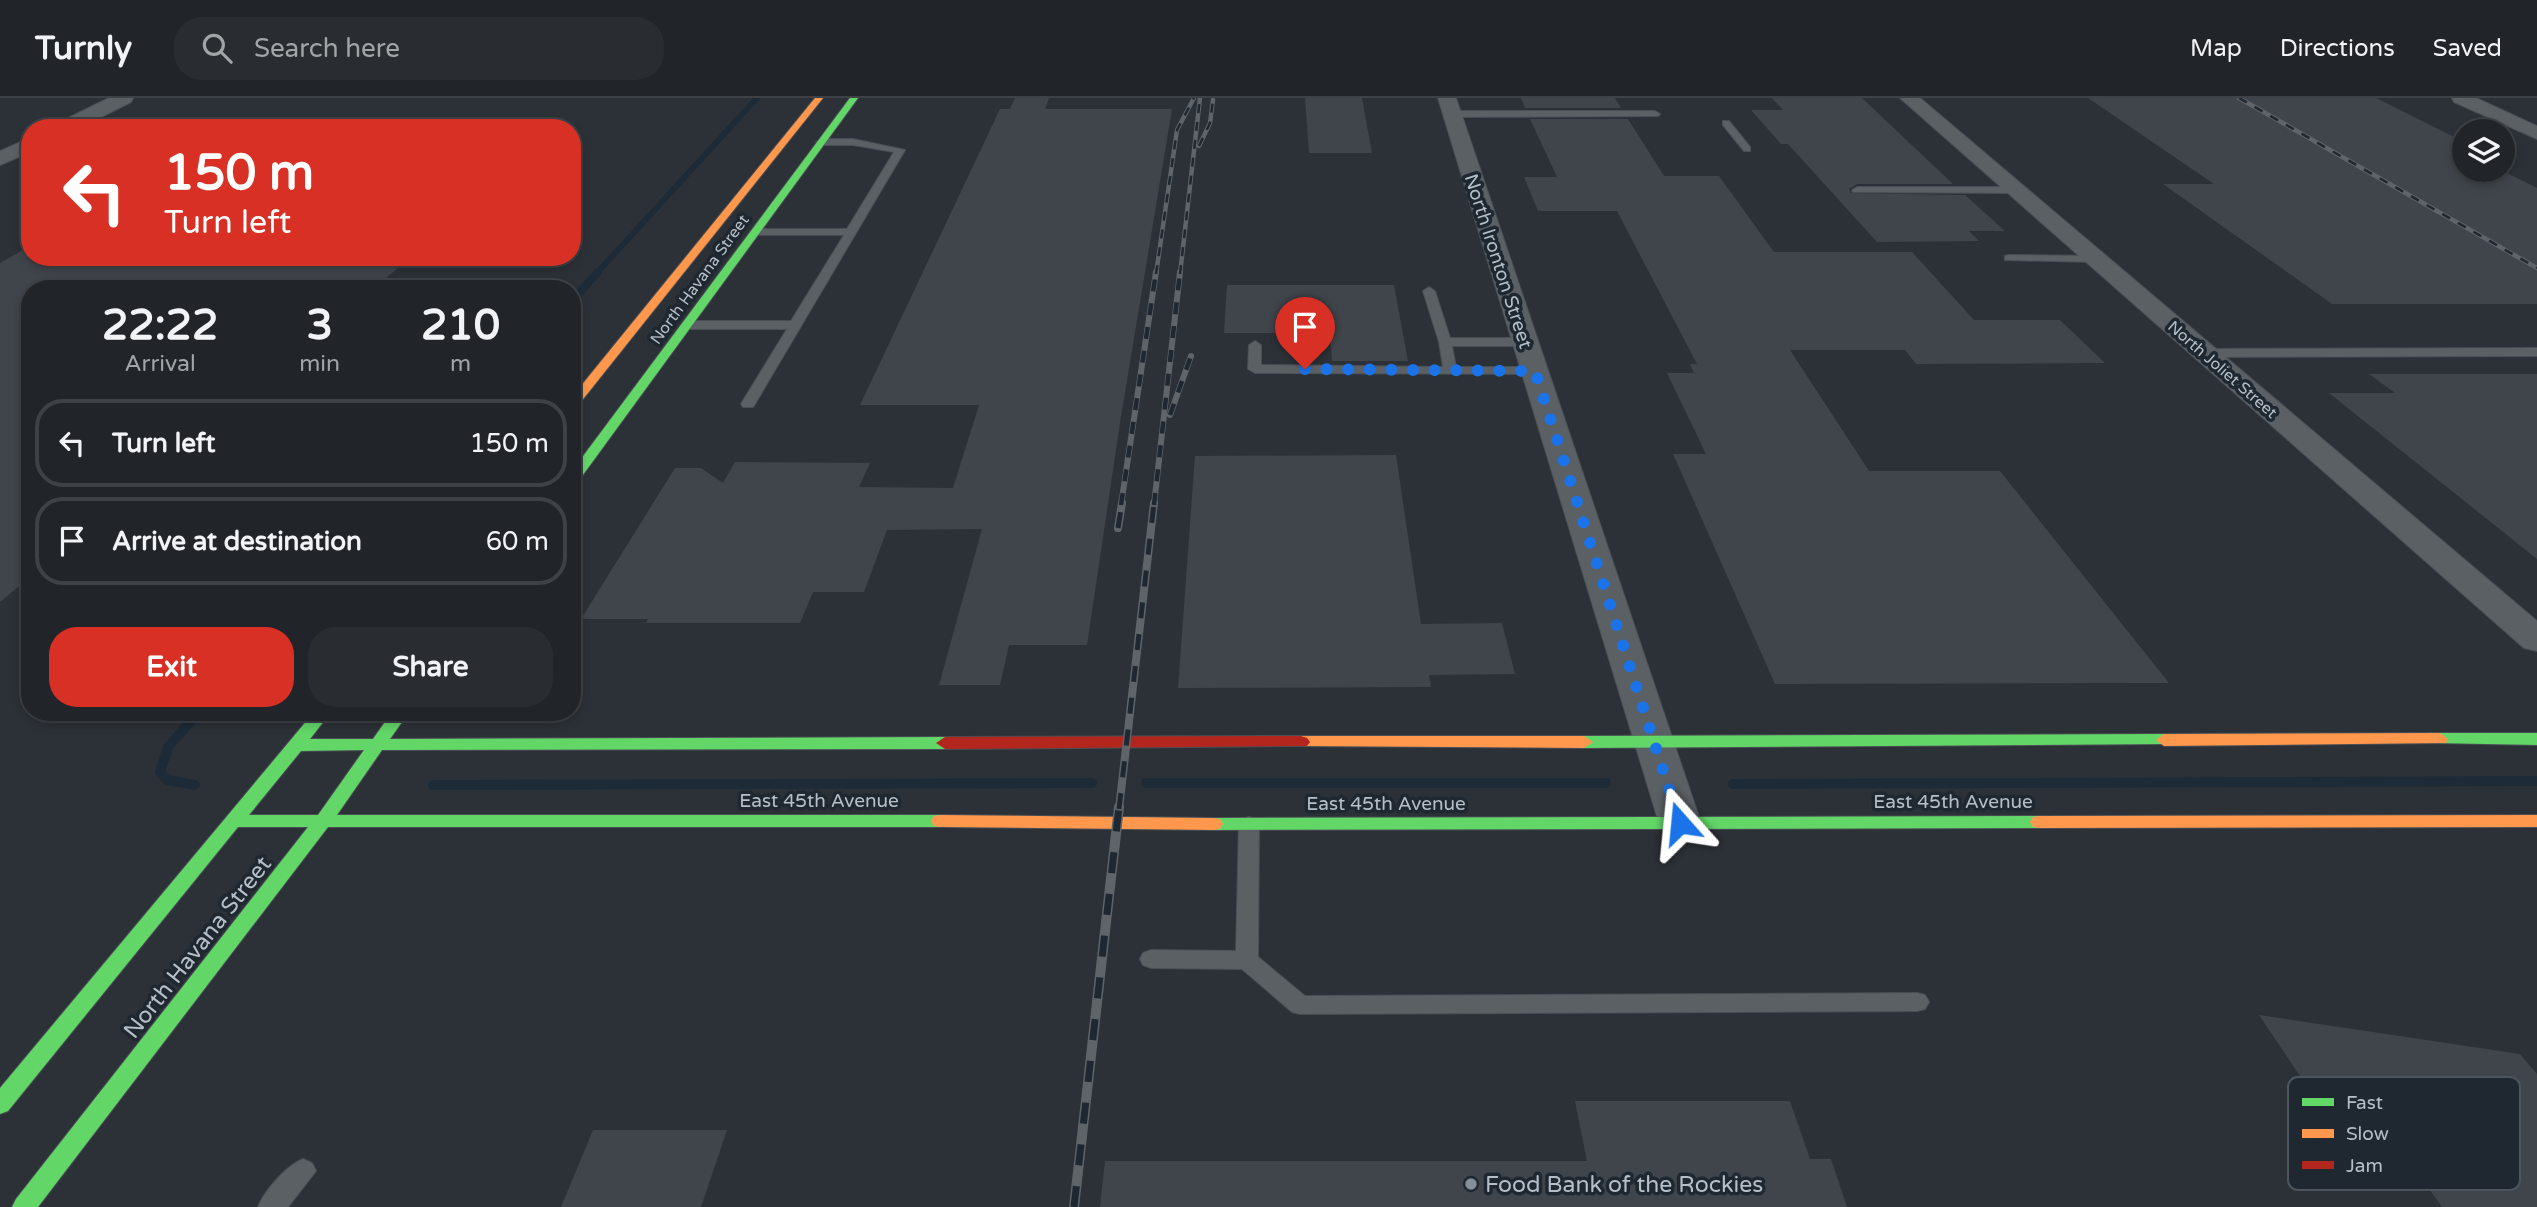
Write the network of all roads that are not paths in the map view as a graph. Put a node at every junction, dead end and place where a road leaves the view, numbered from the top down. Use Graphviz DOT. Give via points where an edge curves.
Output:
graph roads {
  1 [pos="124,98"];
  2 [pos="819,98"];
  3 [pos="854,98"];
  4 [pos="1909,98"];
  5 [pos="2461,98"];
  6 [pos="1450,106"];
  7 [pos="1655,114"];
  8 [pos="81,119"];
  9 [pos="1727,123"];
  10 [pos="2537,133"];
  11 [pos="821,142"];
  12 [pos="21,148"];
  13 [pos="1747,149"];
  14 [pos="0,159"];
  15 [pos="1857,190"];
  16 [pos="2016,190"];
  17 [pos="755,232"];
  18 [pos="851,232"];
  19 [pos="2008,258"];
  20 [pos="2095,259"];
  21 [pos="1429,291"];
  22 [pos="687,325"];
  23 [pos="795,325"];
  24 [pos="1445,342"];
  25 [pos="1525,342"];
  26 [pos="1255,345"];
  27 [pos="2537,352"];
  28 [pos="2204,353"];
  29 [pos="1450,371"];
  30 [pos="1535,371"];
  31 [pos="581,394"];
  32 [pos="748,404"];
  33 [pos="581,468"];
  34 [pos="2537,640"];
  35 [pos="316,721"];
  36 [pos="394,721"];
  37 [pos="2537,739"];
  38 [pos="1654,743"];
  39 [pos="377,745"];
  40 [pos="296,746"];
  41 [pos="234,821"];
  42 [pos="323,821"];
  43 [pos="2537,821"];
  44 [pos="1680,823"];
  45 [pos="1250,824"];
  46 [pos="1151,959"];
  47 [pos="1247,960"];
  48 [pos="1917,1002"];
  49 [pos="0,1104"];
  50 [pos="303,1171"];
  51 [pos="24,1207"];
  52 [pos="271,1207"];
  1 -- 8 [label="street"];
  2 -- 31 [label="street, North Havana Street"];
  3 -- 11 [label="street, North Havana Street"];
  4 -- 16 [label="street, North Joliet Street"];
  5 -- 10 [label="street"];
  6 -- 7 [label="lane"];
  6 -- 25 [label="street, North Ironton Street"];
  9 -- 13 [label="lane"];
  11 -- 17 [label="street, North Havana Street"];
  11 -- 18 [label="lane" via="900,150"];
  12 -- 14 [label="street"];
  15 -- 16 [label="lane"];
  16 -- 20 [label="street, North Joliet Street"];
  17 -- 18 [label="lane"];
  17 -- 22 [label="street, North Havana Street"];
  18 -- 23 [label="lane"];
  19 -- 20 [label="lane"];
  20 -- 28 [label="street, North Joliet Street"];
  21 -- 24 [label="lane"];
  22 -- 23 [label="lane"];
  22 -- 33 [label="street, North Havana Street"];
  23 -- 32 [label="lane"];
  24 -- 25 [label="lane"];
  24 -- 29 [label="lane"];
  25 -- 30 [label="street, North Ironton Street"];
  26 -- 29 [label="lane" via="1255,369"];
  27 -- 28 [label="lane"];
  28 -- 34 [label="street, North Joliet Street"];
  29 -- 30 [label="lane"];
  30 -- 38 [label="street, North Ironton Street"];
  35 -- 40 [label="street"];
  36 -- 39 [label="street, North Havana Street"];
  37 -- 38 [label="street"];
  38 -- 39 [label="street"];
  38 -- 44 [label="street, North Ironton Street"];
  39 -- 40 [label="street"];
  39 -- 42 [label="street, North Havana Street"];
  40 -- 41 [label="street"];
  41 -- 42 [label="street, East 45th Avenue"];
  41 -- 49 [label="street"];
  42 -- 45 [label="street, East 45th Avenue"];
  42 -- 51 [label="street, North Havana Street"];
  43 -- 44 [label="street, East 45th Avenue"];
  44 -- 45 [label="street, East 45th Avenue"];
  45 -- 47 [label="lane"];
  46 -- 47 [label="lane"];
  47 -- 48 [label="lane" via="1300,1005"];
  50 -- 52 [label="lane"];
}
